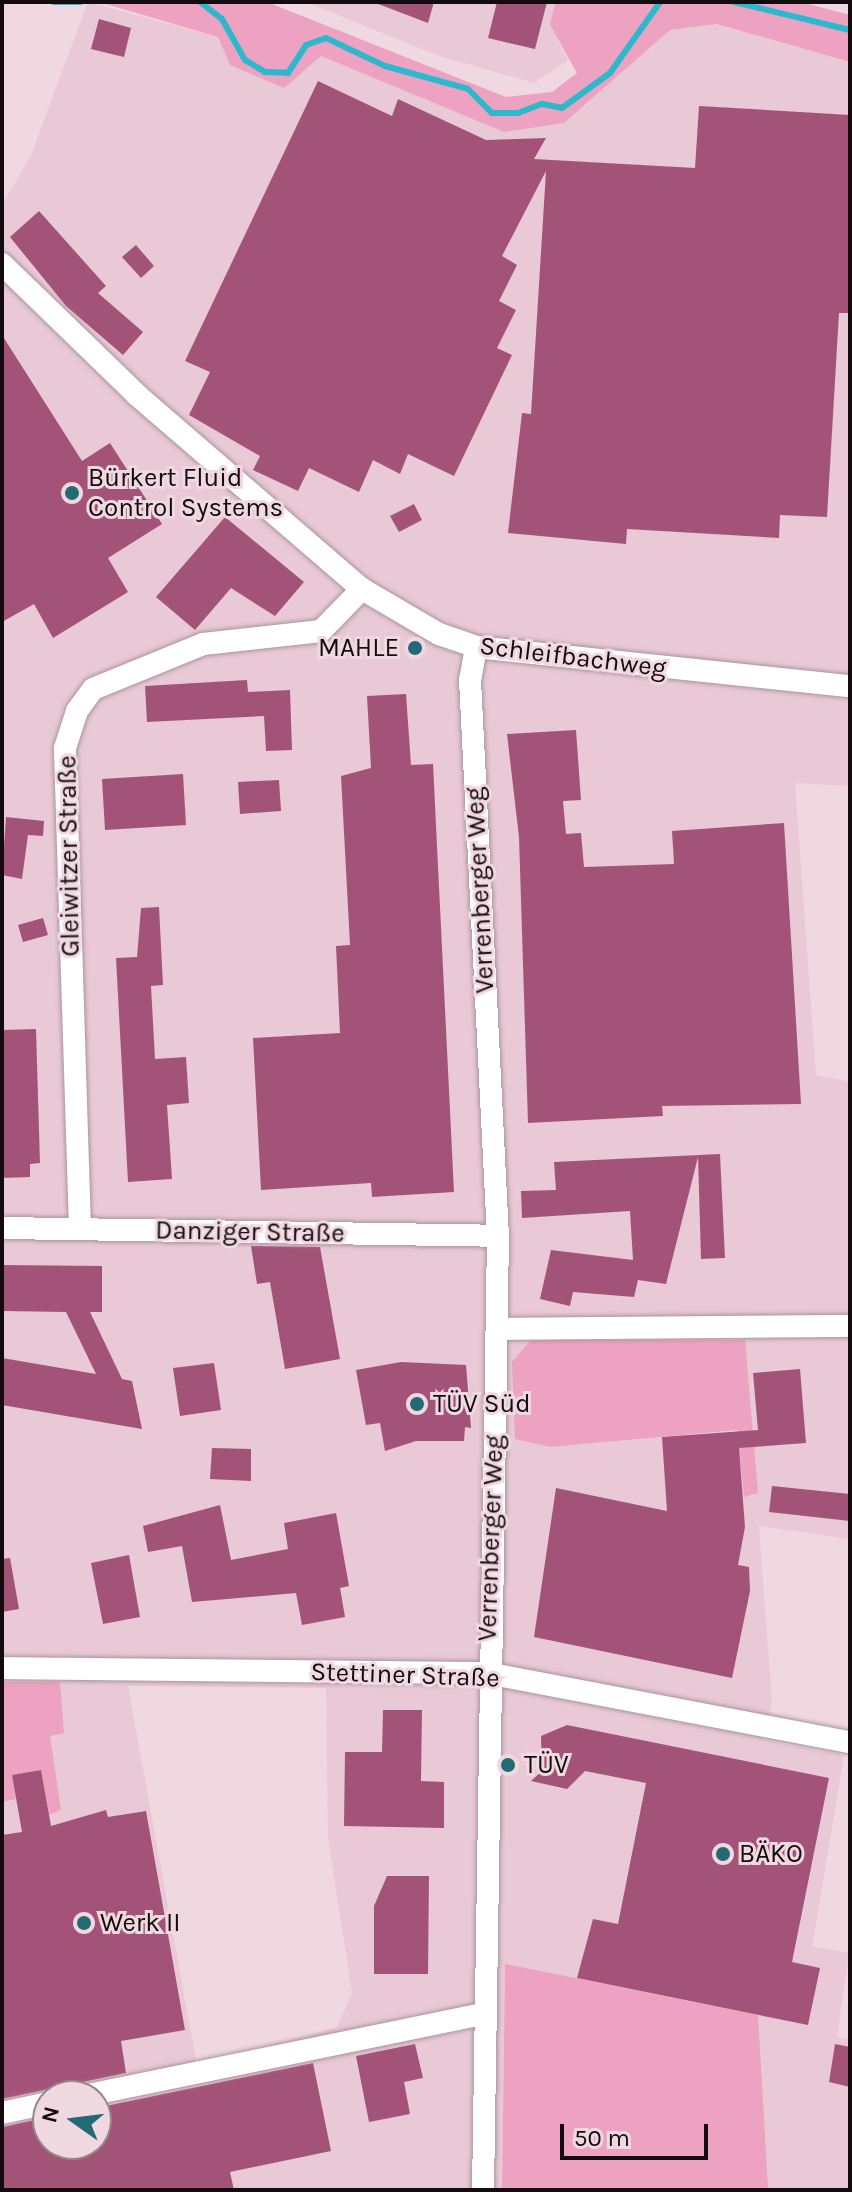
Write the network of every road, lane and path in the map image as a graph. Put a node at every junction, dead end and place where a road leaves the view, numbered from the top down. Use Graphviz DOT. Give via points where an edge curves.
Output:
graph roads {
  1 [pos="2,264"];
  2 [pos="362,589"];
  3 [pos="476,647"];
  4 [pos="850,686"];
  5 [pos="2,1228"];
  6 [pos="80,1229"];
  7 [pos="498,1236"];
  8 [pos="850,1326"];
  9 [pos="498,1329"];
  10 [pos="2,1668"];
  11 [pos="487,1673"];
  12 [pos="850,1742"];
  13 [pos="483,2014"];
  14 [pos="112,2090"];
  15 [pos="32,2106"];
  16 [pos="2,2113"];
  17 [pos="483,2190"];
  1 -- 2 [label="street, Schleifbachweg" via="137,395"];
  2 -- 3 [label="street, Schleifbachweg"];
  2 -- 6 [label="street, Gleiwitzer Straße" via="321,631 203,644 93,689 77,711 65,748"];
  3 -- 4 [label="street, Schleifbachweg"];
  3 -- 7 [label="street, Verrenberger Weg" via="470,680"];
  5 -- 6 [label="street, Danziger Straße"];
  6 -- 7 [label="street, Danziger Straße"];
  7 -- 9 [label="street, Verrenberger Weg"];
  8 -- 9 [label="street"];
  9 -- 11 [label="street, Verrenberger Weg"];
  10 -- 11 [label="street, Stettiner Straße"];
  11 -- 12 [label="street, Stettiner Straße"];
  11 -- 13 [label="street, Verrenberger Weg"];
  13 -- 14 [label="street"];
  13 -- 17 [label="street, Verrenberger Weg"];
  15 -- 16 [label="street"];
}
